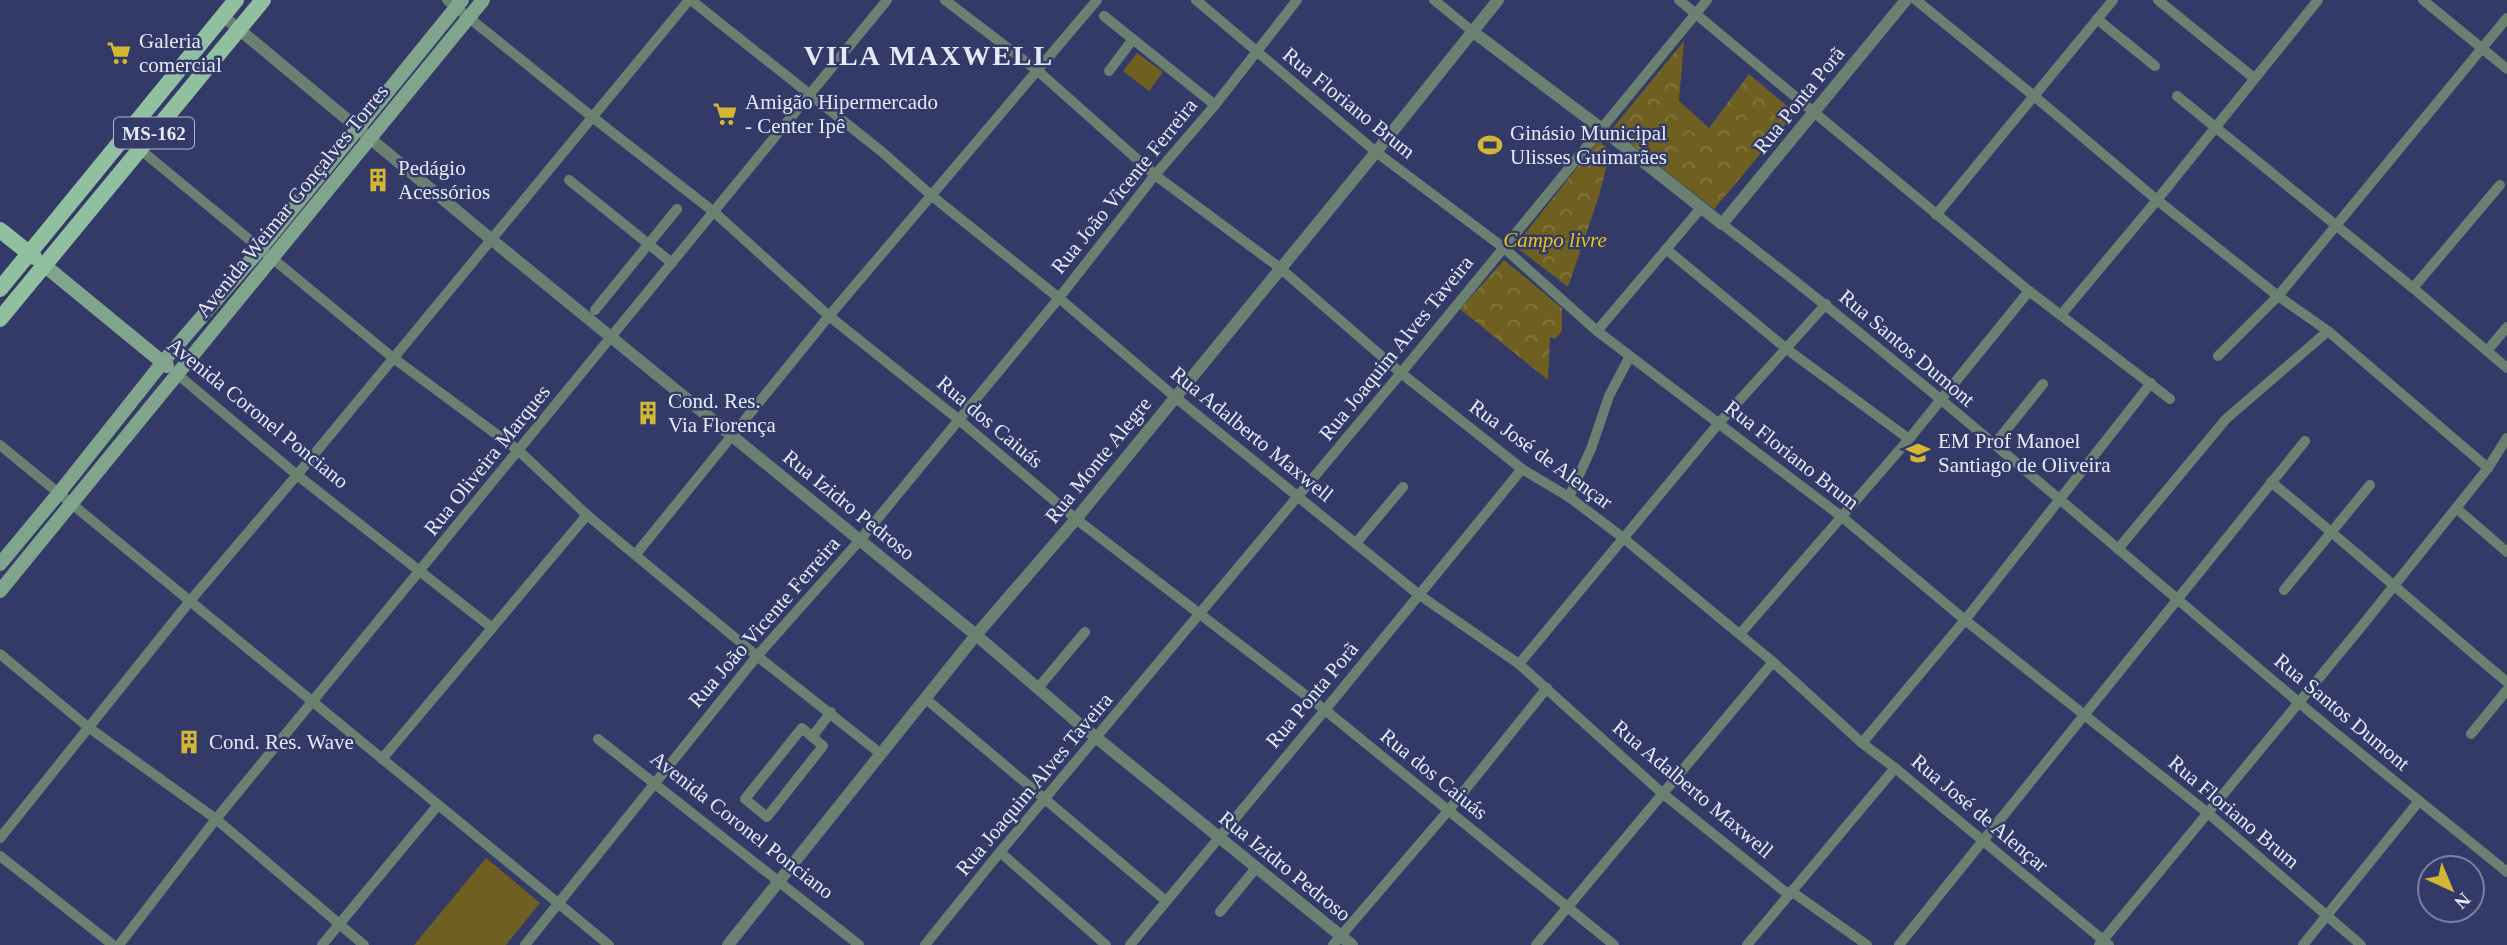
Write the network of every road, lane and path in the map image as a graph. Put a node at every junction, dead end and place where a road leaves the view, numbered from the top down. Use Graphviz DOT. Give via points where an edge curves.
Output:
graph roads {
  1 [pos="236,0"];
  2 [pos="263,0"];
  3 [pos="483,0"];
  4 [pos="690,0"];
  5 [pos="887,0"];
  6 [pos="945,0"];
  7 [pos="1097,0"];
  8 [pos="1196,0"];
  9 [pos="1297,0"];
  10 [pos="1434,0"];
  11 [pos="1497,0"];
  12 [pos="1679,0"];
  13 [pos="1707,0"];
  14 [pos="1906,0"];
  15 [pos="1916,0"];
  16 [pos="2113,0"];
  17 [pos="2158,0"];
  18 [pos="2318,0"];
  19 [pos="2423,0"];
  20 [pos="455,2"];
  21 [pos="1696,14"];
  22 [pos="223,16"];
  23 [pos="470,16"];
  24 [pos="1104,16"];
  25 [pos="2507,18"];
  26 [pos="2097,19"];
  27 [pos="239,29"];
  28 [pos="1472,31"];
  29 [pos="1133,39"];
  30 [pos="2482,48"];
  31 [pos="1255,51"];
  32 [pos="2155,66"];
  33 [pos="2507,69"];
  34 [pos="1038,71"];
  35 [pos="1109,71"];
  36 [pos="2255,78"];
  37 [pos="809,96"];
  38 [pos="2034,96"];
  39 [pos="2177,96"];
  40 [pos="1214,104"];
  41 [pos="1814,111"];
  42 [pos="591,116"];
  43 [pos="357,128"];
  44 [pos="2216,128"];
  45 [pos="1602,129"];
  46 [pos="125,136"];
  47 [pos="371,139"];
  48 [pos="140,149"];
  49 [pos="1377,152"];
  50 [pos="1155,175"];
  51 [pos="569,180"];
  52 [pos="2500,185"];
  53 [pos="932,196"];
  54 [pos="2157,200"];
  55 [pos="1701,208"];
  56 [pos="677,209"];
  57 [pos="714,212"];
  58 [pos="1936,215"];
  59 [pos="1722,224"];
  60 [pos="2336,226"];
  61 [pos="0,230"];
  62 [pos="492,240"];
  63 [pos="649,244"];
  64 [pos="1504,248"];
  65 [pos="1666,249"];
  66 [pos="27,252"];
  67 [pos="268,253"];
  68 [pos="672,263"];
  69 [pos="44,265"];
  70 [pos="1280,268"];
  71 [pos="2413,288"];
  72 [pos="0,289"];
  73 [pos="2029,291"];
  74 [pos="2278,296"];
  75 [pos="1059,298"];
  76 [pos="1826,304"];
  77 [pos="595,310"];
  78 [pos="2061,315"];
  79 [pos="829,316"];
  80 [pos="0,319"];
  81 [pos="2507,327"];
  82 [pos="1597,331"];
  83 [pos="2328,331"];
  84 [pos="612,338"];
  85 [pos="1788,349"];
  86 [pos="2487,351"];
  87 [pos="1630,356"];
  88 [pos="2218,356"];
  89 [pos="392,357"];
  90 [pos="163,362"];
  91 [pos="2507,368"];
  92 [pos="1401,373"];
  93 [pos="177,374"];
  94 [pos="2151,383"];
  95 [pos="2043,384"];
  96 [pos="1175,397"];
  97 [pos="2170,399"];
  98 [pos="1939,400"];
  99 [pos="958,419"];
  100 [pos="1719,423"];
  101 [pos="733,435"];
  102 [pos="2507,438"];
  103 [pos="1909,439"];
  104 [pos="2305,441"];
  105 [pos="0,445"];
  106 [pos="1994,445"];
  107 [pos="519,451"];
  108 [pos="2488,468"];
  109 [pos="1522,469"];
  110 [pos="297,475"];
  111 [pos="2271,482"];
  112 [pos="2370,485"];
  113 [pos="1403,487"];
  114 [pos="59,494"];
  115 [pos="1569,497"];
  116 [pos="1298,498"];
  117 [pos="2060,500"];
  118 [pos="73,505"];
  119 [pos="2456,508"];
  120 [pos="587,515"];
  121 [pos="1842,517"];
  122 [pos="1076,519"];
  123 [pos="2333,532"];
  124 [pos="1622,537"];
  125 [pos="860,540"];
  126 [pos="1356,543"];
  127 [pos="2118,549"];
  128 [pos="2507,552"];
  129 [pos="636,554"];
  130 [pos="0,564"];
  131 [pos="421,570"];
  132 [pos="2393,587"];
  133 [pos="2284,590"];
  134 [pos="0,591"];
  135 [pos="1418,594"];
  136 [pos="2178,598"];
  137 [pos="190,601"];
  138 [pos="1200,614"];
  139 [pos="1965,620"];
  140 [pos="491,628"];
  141 [pos="1085,632"];
  142 [pos="1740,634"];
  143 [pos="976,635"];
  144 [pos="0,654"];
  145 [pos="757,656"];
  146 [pos="1773,662"];
  147 [pos="1519,664"];
  148 [pos="2507,682"];
  149 [pos="1038,688"];
  150 [pos="1547,688"];
  151 [pos="2507,690"];
  152 [pos="926,699"];
  153 [pos="313,702"];
  154 [pos="2299,702"];
  155 [pos="1325,710"];
  156 [pos="831,712"];
  157 [pos="2084,715"];
  158 [pos="88,727"];
  159 [pos="2471,734"];
  160 [pos="812,737"];
  161 [pos="598,738"];
  162 [pos="1097,738"];
  163 [pos="1862,743"];
  164 [pos="881,754"];
  165 [pos="382,759"];
  166 [pos="1895,768"];
  167 [pos="654,783"];
  168 [pos="1662,793"];
  169 [pos="1045,800"];
  170 [pos="2419,801"];
  171 [pos="438,805"];
  172 [pos="1448,811"];
  173 [pos="2209,814"];
  174 [pos="216,820"];
  175 [pos="1218,836"];
  176 [pos="0,838"];
  177 [pos="1982,840"];
  178 [pos="1000,852"];
  179 [pos="0,856"];
  180 [pos="1256,867"];
  181 [pos="2507,872"];
  182 [pos="781,881"];
  183 [pos="1790,893"];
  184 [pos="1166,901"];
  185 [pos="559,904"];
  186 [pos="1569,907"];
  187 [pos="1220,912"];
  188 [pos="2327,916"];
  189 [pos="339,925"];
  190 [pos="1337,941"];
  191 [pos="2103,943"];
  192 [pos="116,945"];
  193 [pos="323,945"];
  194 [pos="364,945"];
  195 [pos="525,945"];
  196 [pos="609,945"];
  197 [pos="728,945"];
  198 [pos="859,945"];
  199 [pos="925,945"];
  200 [pos="1106,945"];
  201 [pos="1130,945"];
  202 [pos="1352,945"];
  203 [pos="1536,945"];
  204 [pos="1614,945"];
  205 [pos="1747,945"];
  206 [pos="1867,945"];
  207 [pos="1899,945"];
  208 [pos="2303,945"];
  209 [pos="2361,945"];
  1 -- 22 [label="main road, MS-162"];
  2 -- 27 [label="main road, MS-162"];
  3 -- 23 [label="main road, Avenida Weimar Gonçalves Torres"];
  4 -- 37 [label="street, Rua Adalberto Maxwell"];
  4 -- 42 [label="street"];
  5 -- 37 [label="street, Rua Oliveira Marques"];
  6 -- 34 [label="street, Rua José de Alençar"];
  7 -- 34 [label="street"];
  8 -- 31 [label="street, Rua Floriano Brum"];
  9 -- 31 [label="street, Rua João Vicente Ferreira"];
  10 -- 28 [label="street, Rua Santos Dumont"];
  11 -- 28 [label="street, Rua Monte Alegre"];
  12 -- 21 [label="street"];
  13 -- 21 [label="street, Rua Joaquim Alves Taveira"];
  14 -- 41 [label="street, Rua Ponta Porã"];
  15 -- 38 [label="street"];
  16 -- 26 [label="street"];
  17 -- 36 [label="street"];
  18 -- 36 [label="street"];
  19 -- 30 [label="street"];
  20 -- 23 [label="street, Rua dos Caiuás"];
  20 -- 43 [label="main road, Avenida Weimar Gonçalves Torres"];
  21 -- 41 [label="street"];
  21 -- 45 [label="street, Rua Joaquim Alves Taveira"];
  22 -- 27 [label="street, Rua Izidro Pedroso"];
  22 -- 46 [label="main road, MS-162"];
  23 -- 42 [label="street, Rua dos Caiuás"];
  23 -- 47 [label="main road, Avenida Weimar Gonçalves Torres"];
  24 -- 29 [label="street"];
  25 -- 30 [label="street"];
  26 -- 32 [label="street"];
  26 -- 38 [label="street"];
  27 -- 43 [label="street, Rua Izidro Pedroso"];
  27 -- 48 [label="main road, MS-162"];
  28 -- 45 [label="street, Rua Santos Dumont"];
  28 -- 49 [label="street, Rua Monte Alegre"];
  29 -- 35 [label="street"];
  29 -- 40 [label="street"];
  30 -- 33 [label="street"];
  30 -- 60 [label="street"];
  31 -- 40 [label="street, Rua João Vicente Ferreira"];
  31 -- 49 [label="street, Rua Floriano Brum"];
  34 -- 50 [label="street, Rua José de Alençar"];
  34 -- 53 [label="street"];
  36 -- 44 [label="street"];
  37 -- 53 [label="street, Rua Adalberto Maxwell"];
  37 -- 57 [label="street, Rua Oliveira Marques"];
  38 -- 54 [label="street"];
  38 -- 58 [label="street"];
  39 -- 44 [label="street"];
  40 -- 50 [label="street, Rua João Vicente Ferreira"];
  41 -- 58 [label="street"];
  41 -- 59 [label="street, Rua Ponta Porã"];
  42 -- 57 [label="street, Rua dos Caiuás"];
  42 -- 62 [label="street"];
  43 -- 47 [label="street, Rua Izidro Pedroso"];
  43 -- 67 [label="main road, Avenida Weimar Gonçalves Torres"];
  44 -- 54 [label="street"];
  44 -- 60 [label="street"];
  45 -- 55 [label="street, Rua Santos Dumont"];
  45 -- 64 [label="street, Rua Joaquim Alves Taveira"];
  46 -- 48 [label="street"];
  46 -- 66 [label="main road, MS-162"];
  47 -- 62 [label="street, Rua Izidro Pedroso"];
  47 -- 67 [label="main road, Avenida Weimar Gonçalves Torres"];
  48 -- 67 [label="street"];
  48 -- 69 [label="main road, MS-162"];
  49 -- 64 [label="street, Rua Floriano Brum"];
  49 -- 70 [label="street, Rua Monte Alegre"];
  50 -- 70 [label="street, Rua José de Alençar"];
  50 -- 75 [label="street, Rua João Vicente Ferreira"];
  51 -- 63 [label="street"];
  52 -- 71 [label="street"];
  53 -- 75 [label="street, Rua Adalberto Maxwell"];
  53 -- 79 [label="street"];
  54 -- 74 [label="street"];
  54 -- 78 [label="street"];
  55 -- 59 [label="street, Rua Santos Dumont"];
  55 -- 65 [label="street"];
  56 -- 63 [label="street"];
  57 -- 68 [label="street, Rua Oliveira Marques"];
  57 -- 79 [label="street, Rua dos Caiuás"];
  58 -- 73 [label="street"];
  59 -- 76 [label="street, Rua Santos Dumont"];
  60 -- 71 [label="street"];
  60 -- 74 [label="street"];
  61 -- 66 [label="main road, Avenida Coronel Ponciano"];
  62 -- 84 [label="street, Rua Izidro Pedroso"];
  62 -- 89 [label="street"];
  63 -- 68 [label="street"];
  63 -- 77 [label="street"];
  64 -- 82 [label="street, Rua Floriano Brum"];
  64 -- 92 [label="street, Rua Joaquim Alves Taveira"];
  65 -- 82 [label="street"];
  65 -- 85 [label="street"];
  66 -- 69 [label="main road, Avenida Coronel Ponciano"];
  66 -- 72 [label="main road, MS-162"];
  67 -- 89 [label="street"];
  67 -- 90 [label="main road, Avenida Weimar Gonçalves Torres"];
  67 -- 93 [label="main road, Avenida Weimar Gonçalves Torres"];
  68 -- 84 [label="street, Rua Oliveira Marques"];
  69 -- 80 [label="main road, MS-162"];
  69 -- 90 [label="main road, Avenida Coronel Ponciano"];
  70 -- 92 [label="street, Rua José de Alençar"];
  70 -- 96 [label="street, Rua Monte Alegre"];
  71 -- 86 [label="street"];
  73 -- 78 [label="street"];
  73 -- 98 [label="street"];
  74 -- 83 [label="street"];
  74 -- 88 [label="street"];
  75 -- 96 [label="street, Rua Adalberto Maxwell"];
  75 -- 99 [label="street, Rua João Vicente Ferreira"];
  76 -- 85 [label="street"];
  76 -- 98 [label="street, Rua Santos Dumont"];
  78 -- 94 [label="street"];
  79 -- 99 [label="street, Rua dos Caiuás"];
  79 -- 101 [label="street"];
  81 -- 86 [label="street"];
  82 -- 87 [label="street, Rua Floriano Brum"];
  83 -- 108 [label="street"];
  83 -- 127 [label="street" via="2227,419"];
  84 -- 101 [label="street, Rua Izidro Pedroso"];
  84 -- 107 [label="street, Rua Oliveira Marques"];
  85 -- 100 [label="street"];
  85 -- 103 [label="street"];
  86 -- 91 [label="street"];
  87 -- 100 [label="street, Rua Floriano Brum"];
  87 -- 115 [label="street"];
  89 -- 107 [label="street"];
  89 -- 110 [label="street"];
  90 -- 93 [label="main road, Avenida Coronel Ponciano"];
  90 -- 114 [label="main road, Avenida Weimar Gonçalves Torres"];
  92 -- 109 [label="street, Rua José de Alençar"];
  92 -- 116 [label="street, Rua Joaquim Alves Taveira"];
  93 -- 110 [label="street, Avenida Coronel Ponciano"];
  93 -- 118 [label="main road, Avenida Weimar Gonçalves Torres"];
  94 -- 97 [label="street"];
  94 -- 117 [label="street"];
  95 -- 106 [label="street"];
  96 -- 116 [label="street, Rua Adalberto Maxwell"];
  96 -- 122 [label="street, Rua Monte Alegre"];
  98 -- 103 [label="street"];
  98 -- 106 [label="street, Rua Santos Dumont"];
  99 -- 122 [label="street, Rua dos Caiuás"];
  99 -- 125 [label="street, Rua João Vicente Ferreira"];
  100 -- 121 [label="street, Rua Floriano Brum"];
  100 -- 124 [label="street"];
  101 -- 125 [label="street, Rua Izidro Pedroso"];
  101 -- 129 [label="street"];
  102 -- 108 [label="street"];
  103 -- 121 [label="street"];
  104 -- 111 [label="street"];
  105 -- 114 [label="street"];
  106 -- 117 [label="street, Rua Santos Dumont"];
  107 -- 120 [label="street"];
  107 -- 131 [label="street, Rua Oliveira Marques"];
  108 -- 119 [label="street"];
  109 -- 115 [label="street, Rua José de Alençar"];
  109 -- 135 [label="street, Rua Ponta Porã"];
  110 -- 131 [label="street, Avenida Coronel Ponciano"];
  110 -- 137 [label="street"];
  111 -- 123 [label="street"];
  111 -- 136 [label="street"];
  112 -- 123 [label="street"];
  113 -- 126 [label="street"];
  114 -- 118 [label="street"];
  114 -- 130 [label="main road, Avenida Weimar Gonçalves Torres"];
  115 -- 124 [label="street, Rua José de Alençar"];
  116 -- 126 [label="street, Rua Adalberto Maxwell"];
  116 -- 138 [label="street, Rua Joaquim Alves Taveira"];
  117 -- 127 [label="street, Rua Santos Dumont"];
  117 -- 139 [label="street"];
  118 -- 134 [label="main road, Avenida Weimar Gonçalves Torres"];
  118 -- 137 [label="street"];
  119 -- 128 [label="street"];
  119 -- 132 [label="street"];
  120 -- 129 [label="street"];
  120 -- 140 [label="street"];
  121 -- 139 [label="street, Rua Floriano Brum"];
  121 -- 142 [label="street"];
  122 -- 138 [label="street, Rua dos Caiuás"];
  122 -- 143 [label="street, Rua Monte Alegre"];
  123 -- 132 [label="street"];
  123 -- 133 [label="street"];
  124 -- 142 [label="street, Rua José de Alençar"];
  124 -- 147 [label="street"];
  125 -- 143 [label="street, Rua Izidro Pedroso"];
  125 -- 145 [label="street, Rua João Vicente Ferreira"];
  126 -- 135 [label="street, Rua Adalberto Maxwell"];
  127 -- 136 [label="street, Rua Santos Dumont"];
  129 -- 145 [label="street"];
  131 -- 140 [label="street, Avenida Coronel Ponciano"];
  131 -- 153 [label="street, Rua Oliveira Marques"];
  132 -- 148 [label="street"];
  132 -- 154 [label="street"];
  135 -- 147 [label="street, Rua Adalberto Maxwell"];
  135 -- 155 [label="street, Rua Ponta Porã"];
  136 -- 154 [label="street, Rua Santos Dumont"];
  136 -- 157 [label="street"];
  137 -- 153 [label="street"];
  137 -- 158 [label="street"];
  138 -- 155 [label="street, Rua dos Caiuás"];
  138 -- 162 [label="street, Rua Joaquim Alves Taveira"];
  139 -- 157 [label="street, Rua Floriano Brum"];
  139 -- 163 [label="street"];
  140 -- 165 [label="street"];
  141 -- 149 [label="street"];
  142 -- 146 [label="street, Rua José de Alençar"];
  143 -- 149 [label="street, Rua Izidro Pedroso"];
  143 -- 152 [label="street, Rua Monte Alegre"];
  144 -- 158 [label="street"];
  145 -- 156 [label="street"];
  145 -- 167 [label="street, Rua João Vicente Ferreira"];
  146 -- 163 [label="street, Rua José de Alençar"];
  146 -- 168 [label="street"];
  147 -- 150 [label="street, Rua Adalberto Maxwell"];
  149 -- 162 [label="street, Rua Izidro Pedroso"];
  150 -- 168 [label="street, Rua Adalberto Maxwell"];
  150 -- 172 [label="street"];
  151 -- 159 [label="street"];
  152 -- 164 [label="street, Rua Monte Alegre"];
  152 -- 169 [label="street"];
  153 -- 165 [label="street"];
  153 -- 174 [label="street, Rua Oliveira Marques"];
  154 -- 170 [label="street, Rua Santos Dumont"];
  154 -- 173 [label="street"];
  155 -- 172 [label="street, Rua dos Caiuás"];
  155 -- 175 [label="street, Rua Ponta Porã"];
  156 -- 160 [label="street"];
  156 -- 164 [label="street"];
  157 -- 173 [label="street, Rua Floriano Brum"];
  157 -- 177 [label="street"];
  158 -- 174 [label="street"];
  158 -- 176 [label="street"];
  160 -- 160 [label="street" via="802,728 745,799 766,817 823,746"];
  161 -- 167 [label="street, Avenida Coronel Ponciano"];
  162 -- 169 [label="street, Rua Joaquim Alves Taveira"];
  162 -- 175 [label="street, Rua Izidro Pedroso"];
  163 -- 166 [label="street, Rua José de Alençar"];
  164 -- 182 [label="street, Rua Monte Alegre"];
  165 -- 171 [label="street"];
  166 -- 177 [label="street, Rua José de Alençar"];
  166 -- 183 [label="street"];
  167 -- 182 [label="street, Avenida Coronel Ponciano"];
  167 -- 185 [label="street, Rua João Vicente Ferreira"];
  168 -- 183 [label="street, Rua Adalberto Maxwell"];
  168 -- 186 [label="street"];
  169 -- 178 [label="street, Rua Joaquim Alves Taveira"];
  169 -- 184 [label="street"];
  170 -- 181 [label="street, Rua Santos Dumont"];
  170 -- 188 [label="street"];
  171 -- 185 [label="street"];
  171 -- 189 [label="street"];
  172 -- 186 [label="street, Rua dos Caiuás"];
  172 -- 190 [label="street"];
  173 -- 188 [label="street, Rua Floriano Brum"];
  173 -- 191 [label="street"];
  174 -- 189 [label="street"];
  174 -- 192 [label="street, Rua Oliveira Marques"];
  175 -- 180 [label="street, Rua Izidro Pedroso"];
  175 -- 184 [label="street, Rua Ponta Porã"];
  177 -- 191 [label="street, Rua José de Alençar"];
  177 -- 207 [label="street"];
  178 -- 199 [label="street, Rua Joaquim Alves Taveira"];
  178 -- 200 [label="street"];
  179 -- 192 [label="street"];
  180 -- 187 [label="street"];
  180 -- 190 [label="street, Rua Izidro Pedroso"];
  182 -- 197 [label="street, Rua Monte Alegre"];
  182 -- 198 [label="street, Avenida Coronel Ponciano"];
  183 -- 205 [label="street"];
  183 -- 206 [label="street, Rua Adalberto Maxwell"];
  184 -- 201 [label="street, Rua Ponta Porã"];
  185 -- 195 [label="street, Rua João Vicente Ferreira"];
  185 -- 196 [label="street"];
  186 -- 203 [label="street"];
  186 -- 204 [label="street, Rua dos Caiuás"];
  188 -- 208 [label="street"];
  188 -- 209 [label="street, Rua Floriano Brum"];
  189 -- 193 [label="street"];
  189 -- 194 [label="street"];
  190 -- 202 [label="street, Rua Izidro Pedroso"];
}
